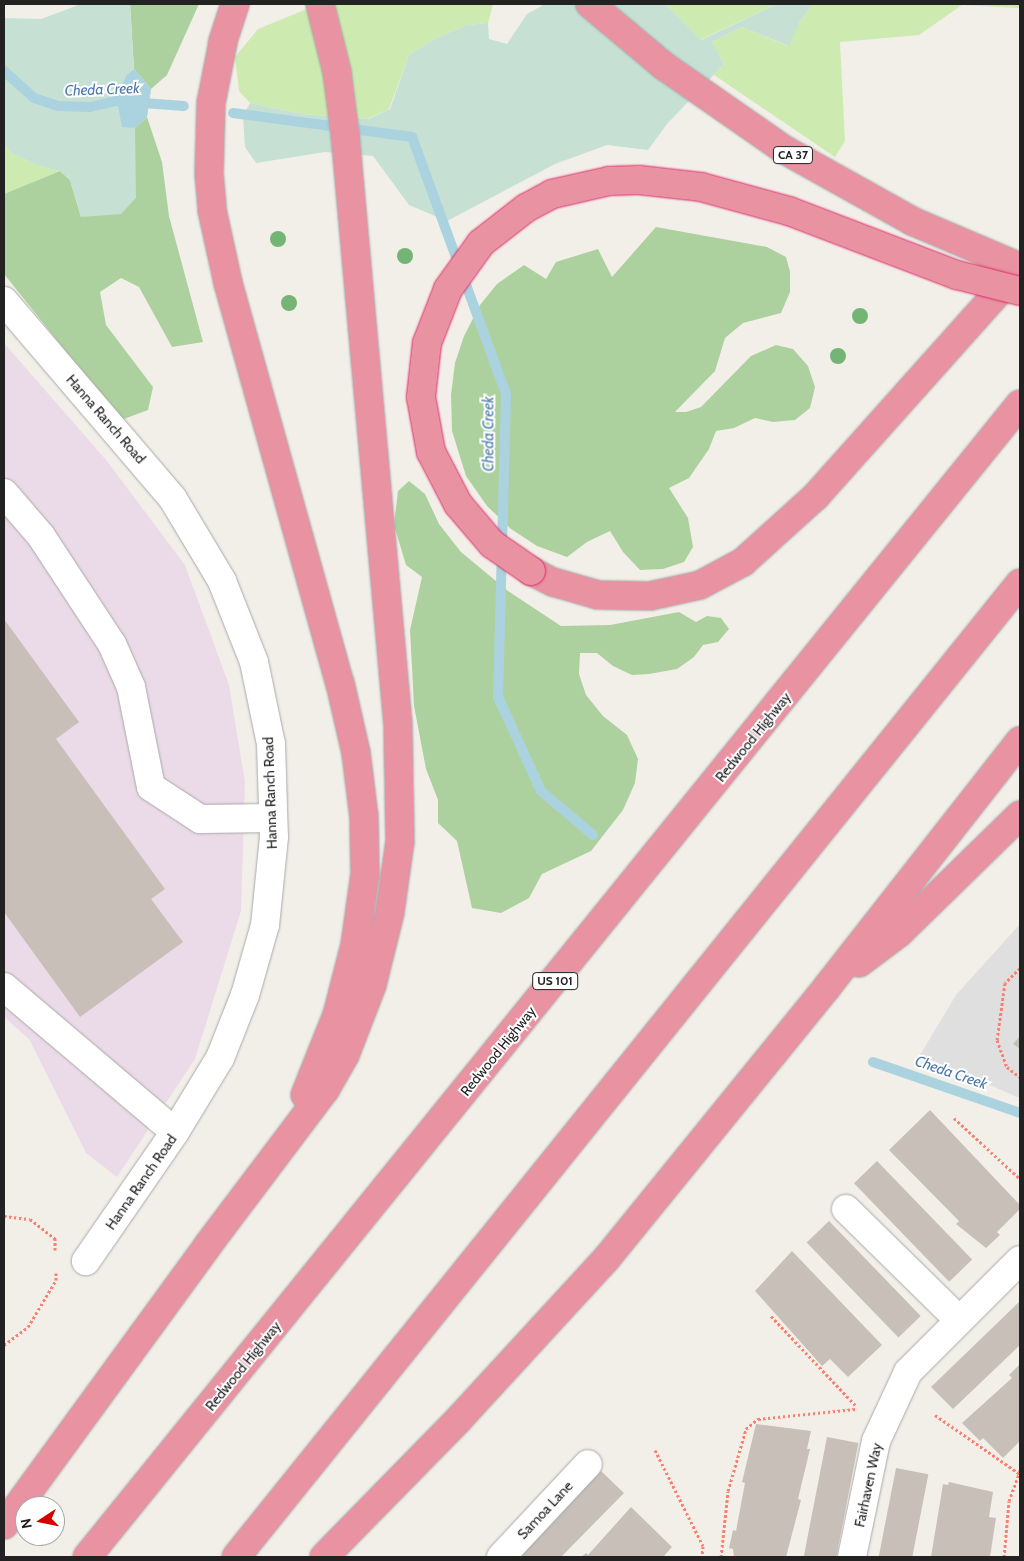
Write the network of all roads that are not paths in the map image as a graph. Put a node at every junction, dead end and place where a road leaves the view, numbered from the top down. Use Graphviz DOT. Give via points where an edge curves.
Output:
graph roads {
  1 [pos="235,4"];
  2 [pos="320,4"];
  3 [pos="590,4"];
  4 [pos="1020,268"];
  5 [pos="1020,291"];
  6 [pos="4,301"];
  7 [pos="1020,404"];
  8 [pos="4,493"];
  9 [pos="1020,583"];
  10 [pos="1020,741"];
  11 [pos="1020,815"];
  12 [pos="274,818"];
  13 [pos="4,987"];
  14 [pos="827,987"];
  15 [pos="175,1132"];
  16 [pos="277,1151"];
  17 [pos="846,1209"];
  18 [pos="1020,1260"];
  19 [pos="86,1261"];
  20 [pos="959,1320"];
  21 [pos="588,1464"];
  22 [pos="4,1525"];
  23 [pos="87,1557"];
  24 [pos="236,1557"];
  25 [pos="324,1557"];
  26 [pos="501,1557"];
  27 [pos="852,1557"];
  1 -- 16 [label="highway" via="223,42 211,103 209,173 212,210 228,283 340,682 356,753 365,827 361,910 347,979 314,1074"];
  2 -- 16 [label="highway" via="340,92 378,494 400,763 401,831 396,874 372,985 344,1055 315,1105"];
  3 -- 4 [label="highway, CA 37" via="678,77 785,150 912,221"];
  4 -- 5 [label="highway, bridge" via="800,513 763,547 722,575 676,591 624,597 575,589 531,571 492,544 458,504 431,452 422,397 427,343 448,289 482,243 526,208 552,194 609,181 701,187 789,212 957,275"];
  6 -- 12 [label="street, Hanna Ranch Road" via="173,499 222,581 254,662 271,744"];
  7 -- 23 [label="highway, Redwood Highway / US 101"];
  8 -- 12 [label="street" via="41,536 112,644 131,687 151,787 200,819"];
  9 -- 24 [label="highway"];
  10 -- 14 [label="highway"];
  11 -- 14 [label="highway" via="899,933"];
  12 -- 15 [label="street, Hanna Ranch Road" via="265,925 245,995 220,1058"];
  13 -- 15 [label="street"];
  14 -- 25 [label="highway" via="601,1265 465,1413"];
  15 -- 19 [label="street, Hanna Ranch Road"];
  16 -- 22 [label="highway"];
  17 -- 20 [label="street"];
  18 -- 20 [label="street, Fairhaven Way"];
  20 -- 27 [label="street, Fairhaven Way" via="908,1372 876,1441"];
  21 -- 26 [label="street, Samoa Lane"];
}
